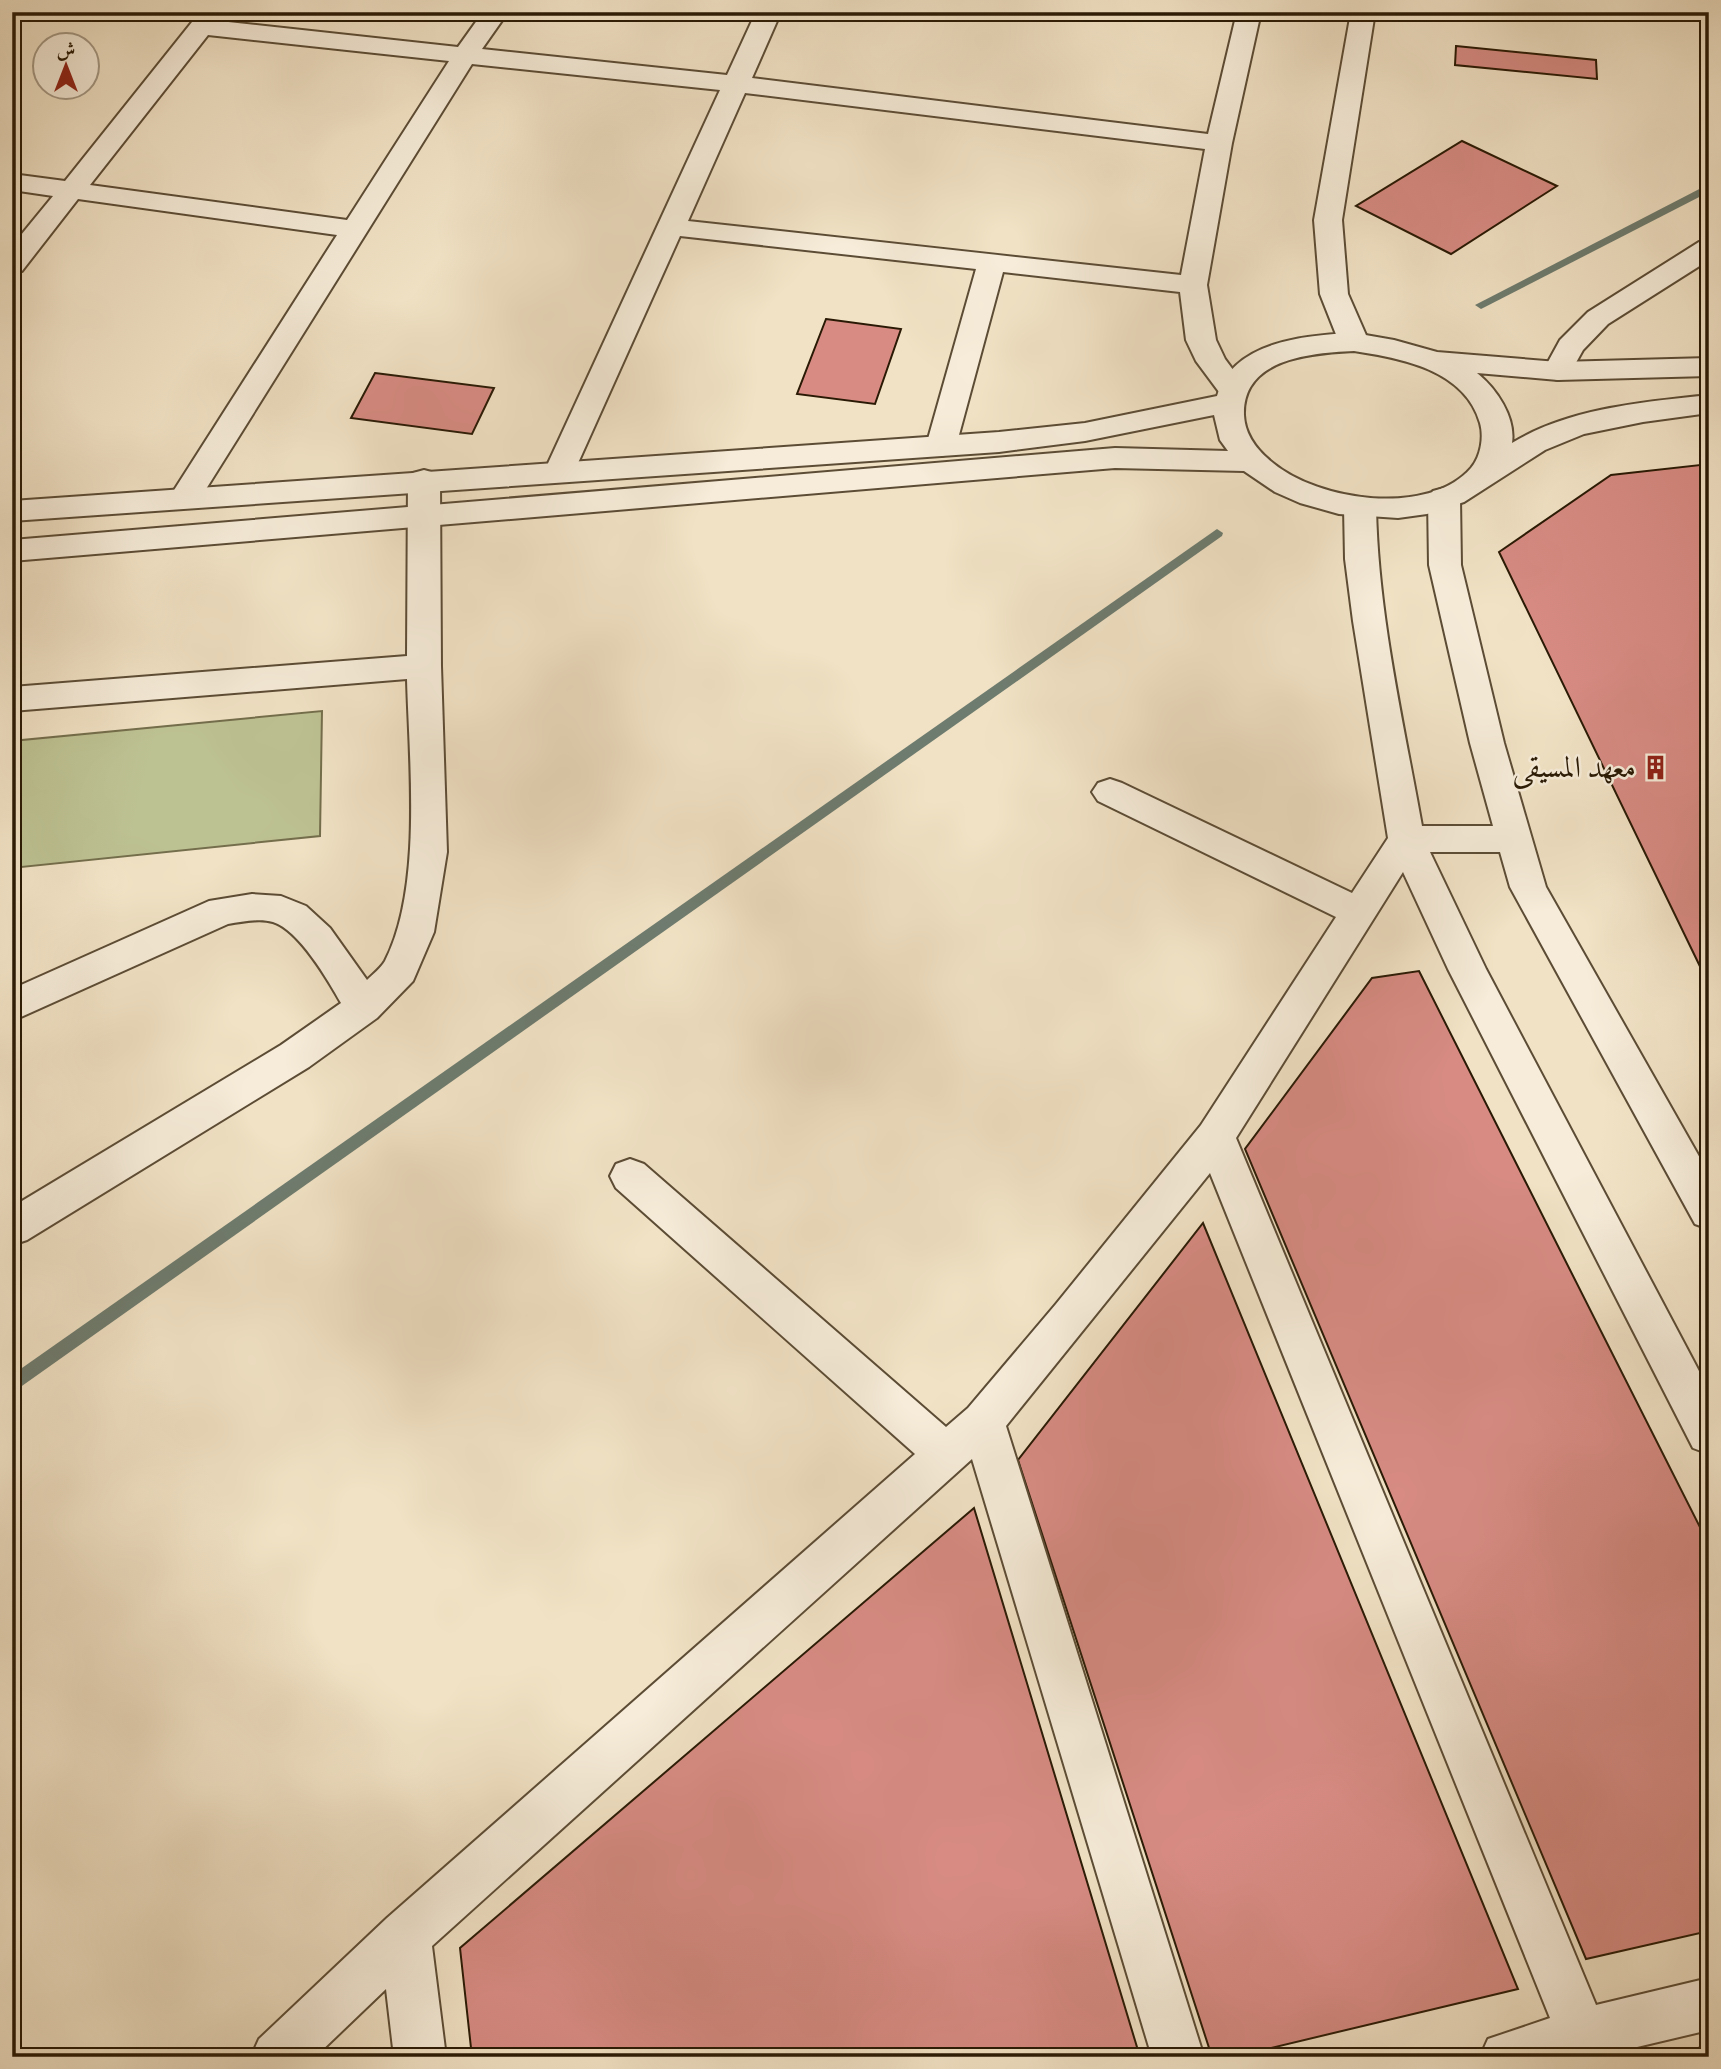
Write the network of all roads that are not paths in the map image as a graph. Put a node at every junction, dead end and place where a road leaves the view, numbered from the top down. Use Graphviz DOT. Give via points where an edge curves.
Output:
graph roads {
  1 [pos="496,12"];
  2 [pos="769,12"];
  3 [pos="1363,12"];
  4 [pos="1242,14"];
  5 [pos="207,20"];
  6 [pos="465,55"];
  7 [pos="736,84"];
  8 [pos="1219,143"];
  9 [pos="12,182"];
  10 [pos="72,190"];
  11 [pos="671,227"];
  12 [pos="355,229"];
  13 [pos="1701,257"];
  14 [pos="992,262"];
  15 [pos="12,265"];
  16 [pos="1193,285"];
  17 [pos="1354,342"];
  18 [pos="1433,360"];
  19 [pos="1709,367"];
  20 [pos="1558,371"];
  21 [pos="1231,396"];
  22 [pos="1709,404"];
  23 [pos="942,446"];
  24 [pos="1249,461"];
  25 [pos="559,472"];
  26 [pos="1475,481"];
  27 [pos="185,498"];
  28 [pos="424,498"];
  29 [pos="1444,498"];
  30 [pos="1360,507"];
  31 [pos="12,511"];
  32 [pos="12,551"];
  33 [pos="424,666"];
  34 [pos="12,699"];
  35 [pos="1111,792"];
  36 [pos="1406,839"];
  37 [pos="1515,839"];
  38 [pos="1359,912"];
  39 [pos="12,1006"];
  40 [pos="364,1007"];
  41 [pos="1215,1137"];
  42 [pos="630,1176"];
  43 [pos="1709,1212"];
  44 [pos="12,1228"];
  45 [pos="983,1422"];
  46 [pos="1709,1434"];
  47 [pos="946,1454"];
  48 [pos="405,1936"];
  49 [pos="1709,2004"];
  50 [pos="1588,2045"];
  51 [pos="276,2057"];
  52 [pos="420,2057"];
  53 [pos="1178,2057"];
  54 [pos="1506,2057"];
  1 -- 6 [label="street"];
  2 -- 7 [label="street"];
  3 -- 17 [label="street" via="1328,220 1334,294"];
  4 -- 8 [label="street"];
  5 -- 6 [label="street"];
  5 -- 10 [label="street"];
  6 -- 7 [label="street"];
  6 -- 12 [label="street"];
  7 -- 8 [label="street"];
  7 -- 11 [label="street"];
  8 -- 16 [label="street"];
  9 -- 10 [label="street"];
  10 -- 12 [label="street"];
  10 -- 15 [label="street"];
  11 -- 14 [label="street"];
  11 -- 25 [label="street"];
  12 -- 27 [label="street"];
  13 -- 20 [label="street" via="1598,317 1570,345"];
  14 -- 16 [label="street"];
  14 -- 23 [label="street"];
  16 -- 21 [label="street" via="1201,340"];
  17 -- 18 [label="street"];
  17 -- 21 [label="street" via="1315,344 1279,353 1251,368"];
  18 -- 20 [label="street"];
  18 -- 26 [label="street" via="1466,379 1489,404 1499,431 1494,458"];
  19 -- 20 [label="street"];
  21 -- 23 [label="street" via="1084,432"];
  21 -- 24 [label="street" via="1226,413 1232,438"];
  22 -- 26 [label="street" via="1567,430 1535,443"];
  23 -- 25 [label="street"];
  24 -- 28 [label="street" via="1115,458"];
  24 -- 30 [label="street" via="1277,482 1316,499"];
  25 -- 28 [label="street"];
  26 -- 29 [label="street"];
  27 -- 28 [label="street"];
  27 -- 31 [label="street"];
  28 -- 32 [label="street"];
  28 -- 33 [label="street"];
  29 -- 30 [label="street" via="1404,507"];
  29 -- 37 [label="street" via="1445,565"];
  30 -- 36 [label="street" via="1369,621"];
  33 -- 34 [label="street"];
  33 -- 40 [label="street" via="429,852 423,890 415,932 400,971"];
  35 -- 38 [label="street"];
  36 -- 37 [label="street"];
  36 -- 38 [label="street"];
  36 -- 46 [label="street" via="1467,969"];
  37 -- 43 [label="street" via="1528,887"];
  38 -- 41 [label="street"];
  39 -- 40 [label="street" via="222,911 259,906 283,911 305,927"];
  40 -- 44 [label="street" via="295,1056"];
  41 -- 45 [label="street"];
  41 -- 50 [label="street"];
  42 -- 47 [label="street"];
  45 -- 47 [label="street"];
  45 -- 53 [label="street"];
  47 -- 48 [label="street"];
  48 -- 51 [label="street"];
  48 -- 52 [label="street"];
  49 -- 50 [label="street"];
  50 -- 54 [label="street"];
}
